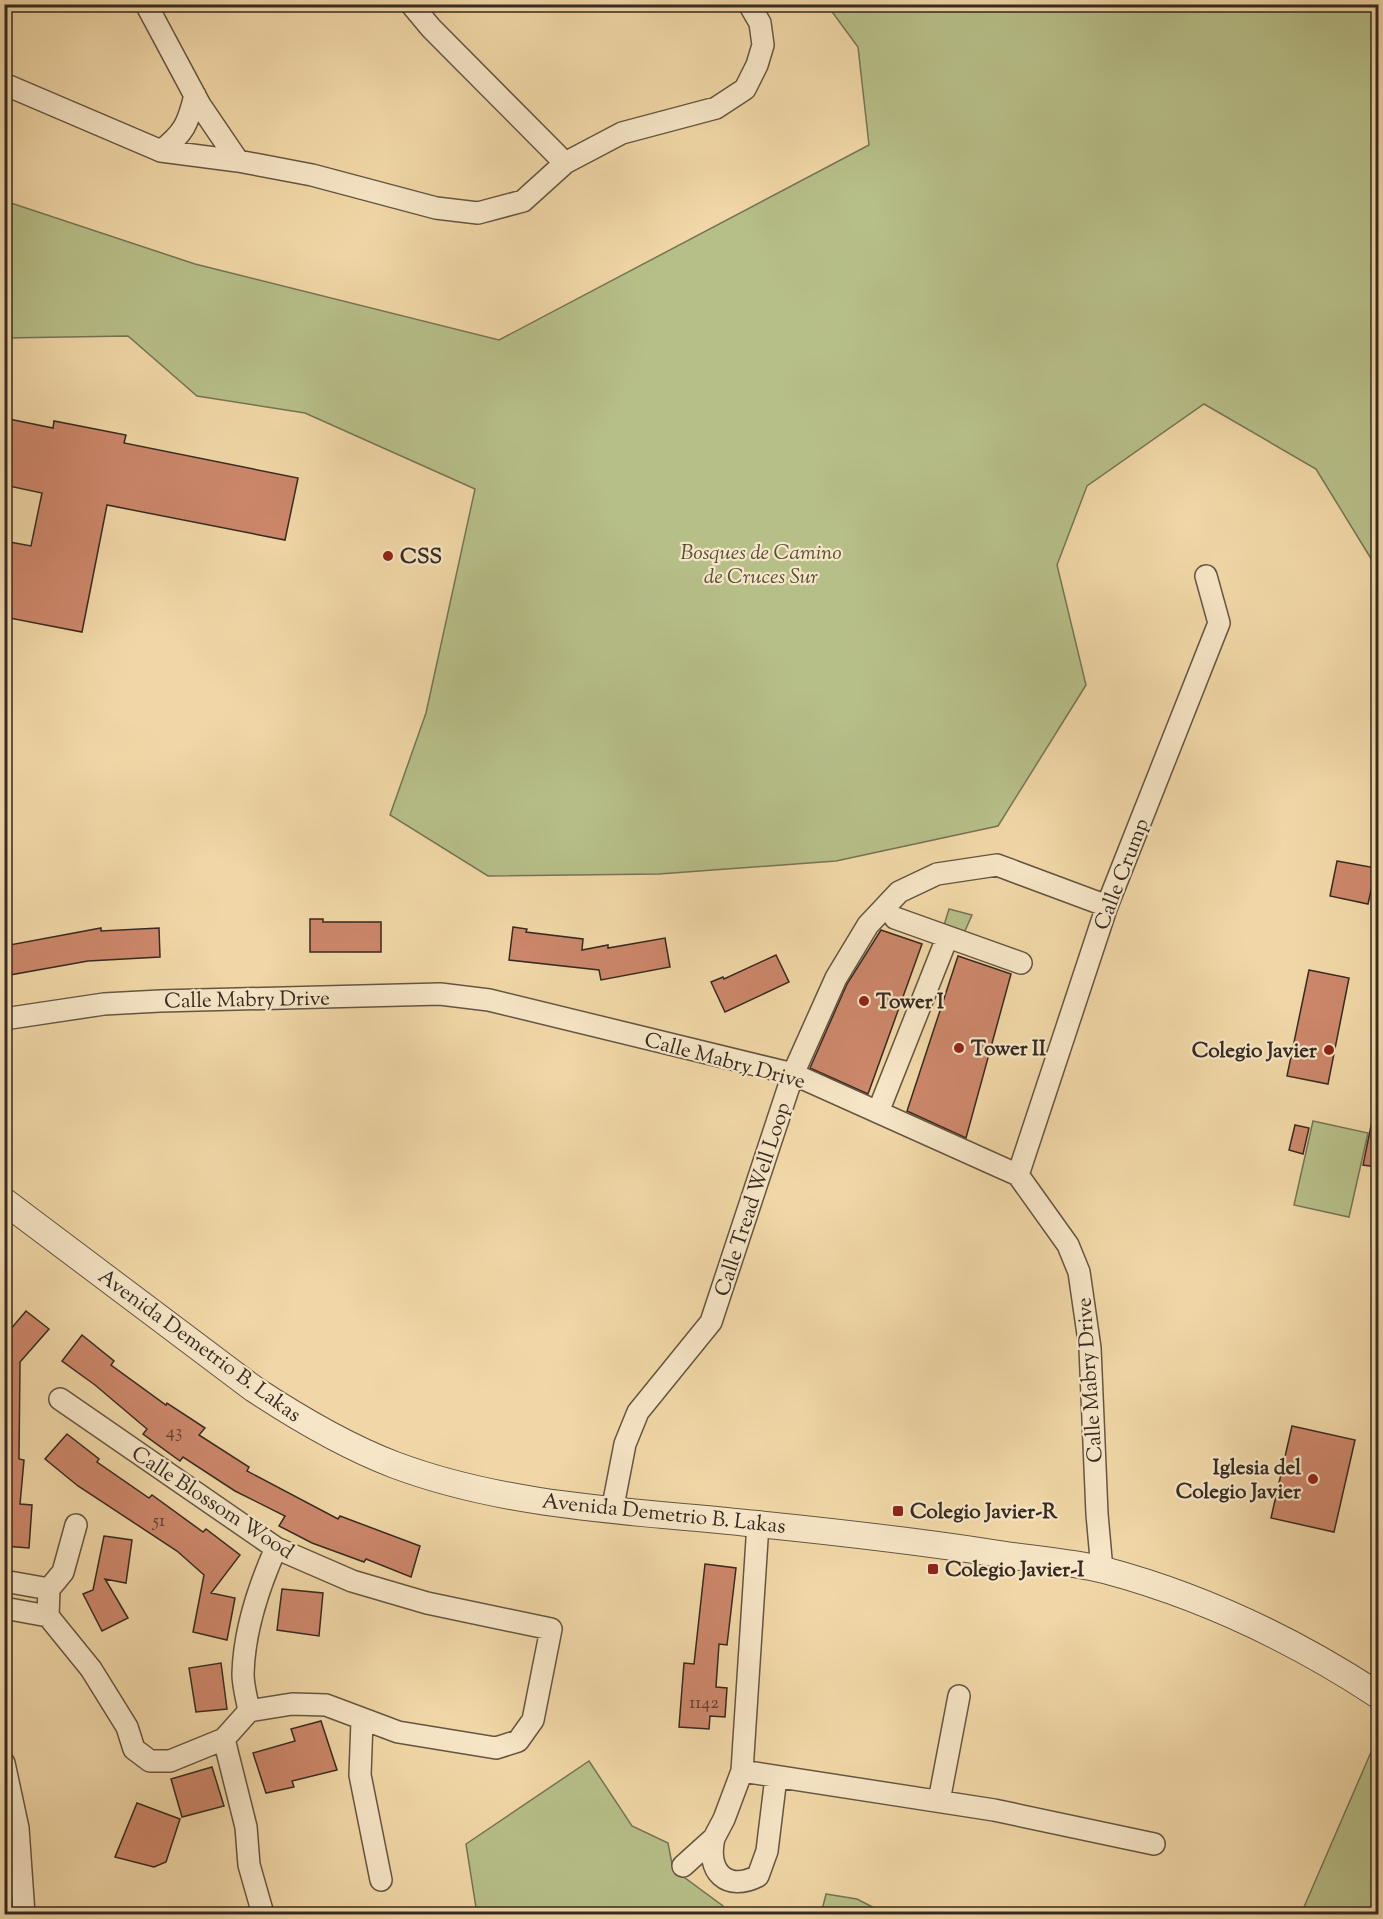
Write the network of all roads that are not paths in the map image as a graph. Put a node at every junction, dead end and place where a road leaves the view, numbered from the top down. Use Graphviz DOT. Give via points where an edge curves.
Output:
graph roads {
  1 [pos="146,4"];
  2 [pos="411,4"];
  3 [pos="749,4"];
  4 [pos="4,84"];
  5 [pos="195,95"];
  6 [pos="161,151"];
  7 [pos="238,161"];
  8 [pos="565,163"];
  9 [pos="1206,576"];
  10 [pos="1107,906"];
  11 [pos="895,918"];
  12 [pos="947,938"];
  13 [pos="1021,963"];
  14 [pos="4,1019"];
  15 [pos="793,1074"];
  16 [pos="878,1112"];
  17 [pos="1018,1175"];
  18 [pos="4,1201"];
  19 [pos="60,1399"];
  20 [pos="612,1511"];
  21 [pos="758,1524"];
  22 [pos="76,1525"];
  23 [pos="276,1548"];
  24 [pos="1102,1570"];
  25 [pos="4,1581"];
  26 [pos="49,1589"];
  27 [pos="4,1608"];
  28 [pos="48,1616"];
  29 [pos="1378,1695"];
  30 [pos="959,1696"];
  31 [pos="249,1711"];
  32 [pos="362,1720"];
  33 [pos="224,1740"];
  34 [pos="4,1763"];
  35 [pos="742,1771"];
  36 [pos="776,1777"];
  37 [pos="939,1801"];
  38 [pos="714,1838"];
  39 [pos="1154,1844"];
  40 [pos="683,1866"];
  41 [pos="381,1880"];
  42 [pos="24,1914"];
  43 [pos="263,1914"];
  1 -- 5 [label="street"];
  2 -- 8 [label="street"];
  3 -- 8 [label="street" via="760,23 763,45 745,89 716,108 622,133"];
  4 -- 6 [label="street"];
  5 -- 6 [label="street" via="189,121 179,137"];
  5 -- 7 [label="street"];
  6 -- 7 [label="street"];
  7 -- 8 [label="street" via="312,175 436,208 478,213 523,201"];
  9 -- 10 [label="street, Calle Crump" via="1219,623"];
  10 -- 15 [label="street, Calle Tread Well Loop" via="997,865 937,874 899,892 868,925 836,978"];
  10 -- 17 [label="street, Calle Crump"];
  11 -- 12 [label="street"];
  12 -- 13 [label="street"];
  12 -- 16 [label="street"];
  14 -- 15 [label="street, Calle Mabry Drive" via="104,1004 440,994 534,1009"];
  15 -- 16 [label="street, Calle Mabry Drive"];
  15 -- 20 [label="street, Calle Tread Well Loop" via="711,1322 638,1412 625,1444"];
  16 -- 17 [label="street, Calle Mabry Drive"];
  17 -- 24 [label="street, Calle Mabry Drive" via="1068,1245 1079,1272 1090,1348"];
  18 -- 20 [label="street, Avenida Demetrio B. Lakas" via="254,1389 354,1447 395,1465 493,1492"];
  19 -- 23 [label="street, Calle Blossom Wood"];
  20 -- 21 [label="street, Avenida Demetrio B. Lakas"];
  21 -- 24 [label="street, Avenida Demetrio B. Lakas"];
  21 -- 35 [label="street"];
  22 -- 26 [label="street" via="63,1572"];
  23 -- 31 [label="street" via="263,1578 244,1654 243,1677"];
  23 -- 32 [label="street, Calle Blossom Wood" via="363,1584 427,1603 551,1629 533,1720 518,1741 496,1748 398,1732"];
  24 -- 29 [label="street, Avenida Demetrio B. Lakas" via="1221,1610 1326,1662"];
  25 -- 26 [label="street"];
  26 -- 28 [label="street"];
  27 -- 28 [label="street"];
  28 -- 33 [label="street" via="91,1669 127,1727 134,1749 150,1761 170,1761"];
  30 -- 37 [label="street"];
  31 -- 32 [label="street" via="292,1704 326,1706"];
  31 -- 33 [label="street"];
  32 -- 41 [label="street" via="360,1775"];
  33 -- 43 [label="street"];
  34 -- 42 [label="street" via="18,1828"];
  35 -- 36 [label="street"];
  35 -- 38 [label="street"];
  36 -- 37 [label="street"];
  36 -- 38 [label="street" via="767,1851 758,1876 746,1882 725,1879 712,1865"];
  37 -- 39 [label="street"];
  38 -- 40 [label="street"];
}
